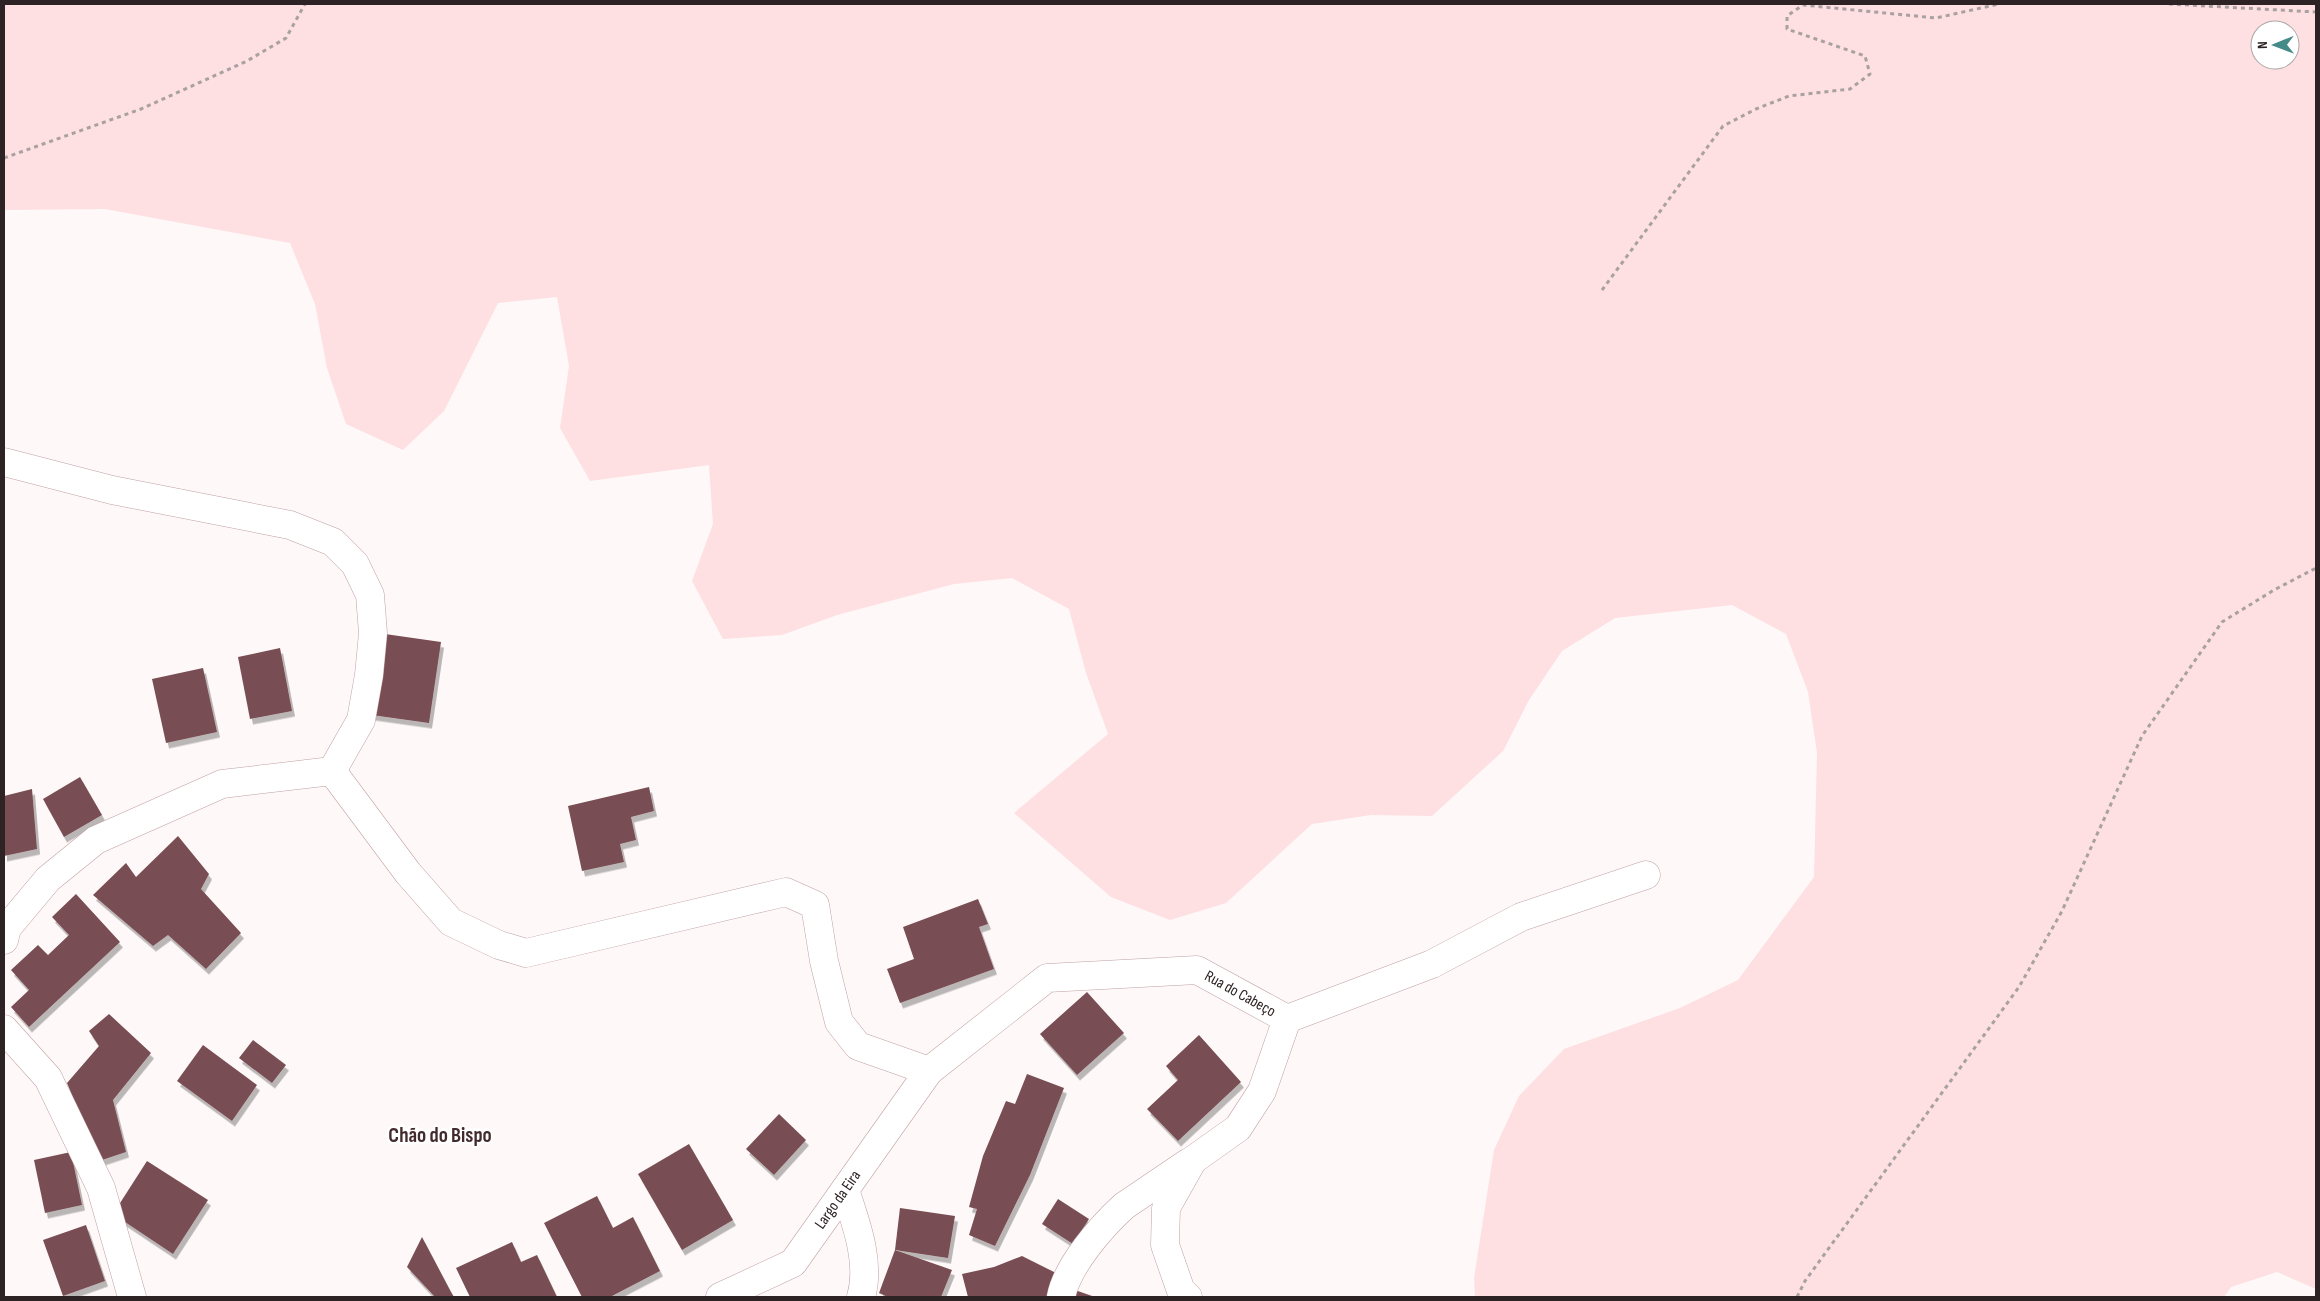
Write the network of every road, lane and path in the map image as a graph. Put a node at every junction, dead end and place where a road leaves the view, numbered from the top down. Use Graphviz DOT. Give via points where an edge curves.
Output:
graph roads {
  1 [pos="305,4"];
  2 [pos="1999,4"];
  3 [pos="2169,4"];
  4 [pos="2316,12"];
  5 [pos="4,158"];
  6 [pos="1602,290"];
  7 [pos="4,462"];
  8 [pos="2316,568"];
  9 [pos="332,771"];
  10 [pos="1646,875"];
  11 [pos="4,940"];
  12 [pos="1287,1019"];
  13 [pos="4,1029"];
  14 [pos="929,1070"];
  15 [pos="1194,1160"];
  16 [pos="845,1190"];
  17 [pos="132,1297"];
  18 [pos="720,1297"];
  19 [pos="862,1297"];
  20 [pos="1061,1297"];
  21 [pos="1188,1297"];
  22 [pos="1797,1297"];
  1 -- 5 [label="path" via="286,38 246,62 141,109"];
  2 -- 6 [label="path" via="1936,18 1803,5 1787,16 1788,29 1865,56 1870,74 1850,89 1789,96 1723,126"];
  3 -- 4 [label="path"];
  7 -- 9 [label="street" via="112,490 290,525 333,542 355,564 370,595 373,633 361,720"];
  8 -- 22 [label="path" via="2222,622 2142,736 2062,911 2019,987 1805,1281"];
  9 -- 11 [label="street" via="222,784 96,840 48,878 7,928"];
  9 -- 14 [label="street" via="408,873 451,922 499,946 526,953 786,892 815,905 839,1022 858,1046"];
  10 -- 12 [label="street" via="1522,917 1432,964"];
  12 -- 14 [label="street, Rua do Cabeço" via="1197,970 1047,978"];
  12 -- 15 [label="street, Rua do Cabeço" via="1262,1091 1238,1128"];
  13 -- 17 [label="street" via="48,1078 97,1179"];
  14 -- 16 [label="street, Largo da Eira"];
  15 -- 20 [label="street" via="1114,1214 1083,1253 1063,1286"];
  15 -- 21 [label="street, Rua do Cabeço" via="1166,1208 1165,1245 1181,1291"];
  16 -- 18 [label="street, Largo da Eira" via="794,1263"];
  16 -- 19 [label="street" via="856,1222 866,1280"];
}
